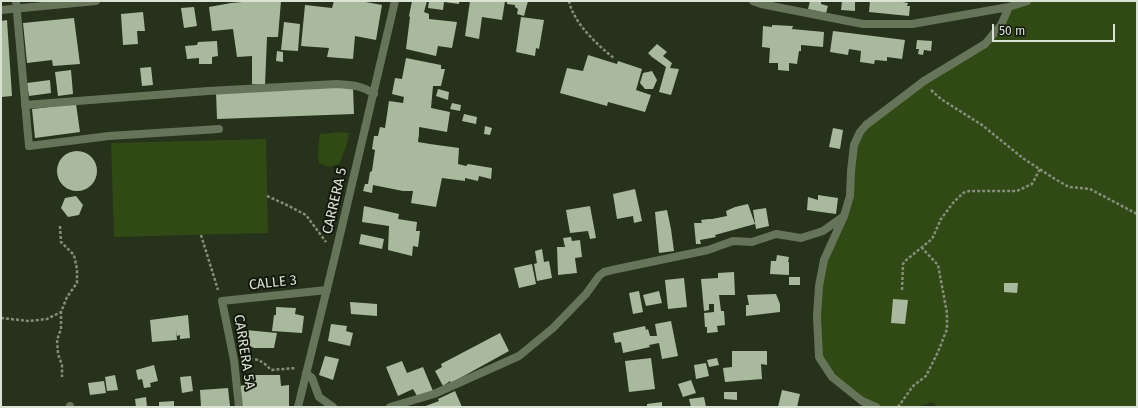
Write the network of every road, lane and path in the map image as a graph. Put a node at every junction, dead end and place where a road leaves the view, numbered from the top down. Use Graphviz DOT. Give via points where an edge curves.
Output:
graph roads {
  1 [pos="96,1"];
  2 [pos="395,1"];
  3 [pos="569,1"];
  4 [pos="753,1"];
  5 [pos="1027,1"];
  6 [pos="16,5"];
  7 [pos="1009,7"];
  8 [pos="1,10"];
  9 [pos="614,58"];
  10 [pos="924,81"];
  11 [pos="374,94"];
  12 [pos="25,105"];
  13 [pos="219,128"];
  14 [pos="1040,169"];
  15 [pos="267,196"];
  16 [pos="1137,214"];
  17 [pos="844,216"];
  18 [pos="60,226"];
  19 [pos="201,235"];
  20 [pos="922,248"];
  21 [pos="335,256"];
  22 [pos="327,290"];
  23 [pos="902,290"];
  24 [pos="222,302"];
  25 [pos="61,312"];
  26 [pos="1,318"];
  27 [pos="234,360"];
  28 [pos="307,369"];
  29 [pos="62,377"];
  30 [pos="239,407"];
  31 [pos="298,407"];
  32 [pos="333,407"];
  33 [pos="390,407"];
  34 [pos="876,407"];
  35 [pos="898,407"];
  1 -- 6 [label="street"];
  2 -- 11 [label="street, CARRERA 5"];
  3 -- 9 [label="path" via="582,28"];
  4 -- 7 [label="street" via="863,24 912,24"];
  5 -- 7 [label="street"];
  6 -- 8 [label="street"];
  6 -- 12 [label="street"];
  7 -- 10 [label="street" via="1001,24 985,44"];
  10 -- 14 [label="path" via="941,99 982,125"];
  10 -- 17 [label="street" via="860,132 854,145 850,196"];
  11 -- 12 [label="street" via="361,86 337,84 200,91"];
  11 -- 21 [label="street, CARRERA 5"];
  12 -- 13 [label="street" via="29,146 109,136"];
  14 -- 16 [label="path" via="1069,187 1090,189"];
  14 -- 20 [label="path" via="1032,184 1017,191 964,193 953,203 941,219 932,239"];
  15 -- 21 [label="path" via="306,215"];
  17 -- 33 [label="street" via="823,231 801,238 776,234 752,242 733,241 708,250 604,272 553,328 519,356 434,394"];
  17 -- 34 [label="street" via="824,260 819,286 819,357 832,378 862,401"];
  18 -- 25 [label="path" via="62,242 74,254 77,269 77,283"];
  19 -- 24 [label="path"];
  20 -- 23 [label="path" via="903,264"];
  20 -- 35 [label="path" via="938,266 947,313 947,329 926,376 913,386"];
  21 -- 22 [label="street, CARRERA 5"];
  22 -- 24 [label="street, CALLE 3"];
  22 -- 28 [label="street, CARRERA 5"];
  24 -- 27 [label="street, CARRERA 5A"];
  25 -- 26 [label="path" via="47,319 29,321"];
  25 -- 29 [label="path" via="61,329 57,340"];
  27 -- 28 [label="path" via="255,358 271,370"];
  27 -- 30 [label="street, CARRERA 5A"];
  28 -- 31 [label="street, CARRERA 5"];
  28 -- 32 [label="street" via="319,397"];
}
